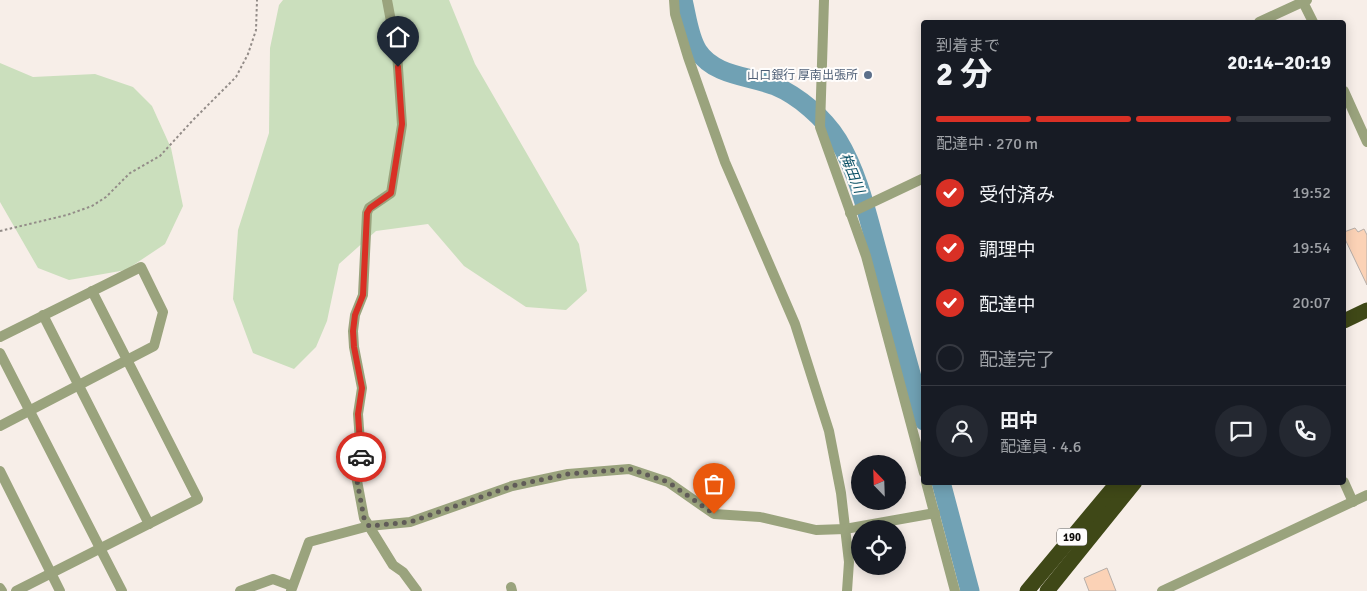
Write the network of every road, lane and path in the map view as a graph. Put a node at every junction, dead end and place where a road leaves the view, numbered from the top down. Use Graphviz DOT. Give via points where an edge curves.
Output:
graph roads {
  1 [pos="257,0"];
  2 [pos="387,0"];
  3 [pos="674,0"];
  4 [pos="824,0"];
  5 [pos="1304,1"];
  6 [pos="1263,20"];
  7 [pos="1312,20"];
  8 [pos="1346,95"];
  9 [pos="1367,142"];
  10 [pos="921,179"];
  11 [pos="850,213"];
  12 [pos="0,230"];
  13 [pos="92,291"];
  14 [pos="1367,300"];
  15 [pos="1346,310"];
  16 [pos="1367,310"];
  17 [pos="43,315"];
  18 [pos="1346,320"];
  19 [pos="0,337"];
  20 [pos="0,352"];
  21 [pos="128,360"];
  22 [pos="79,385"];
  23 [pos="29,410"];
  24 [pos="0,426"];
  25 [pos="921,463"];
  26 [pos="0,471"];
  27 [pos="927,485"];
  28 [pos="1115,485"];
  29 [pos="1133,485"];
  30 [pos="1345,485"];
  31 [pos="1367,495"];
  32 [pos="1353,502"];
  33 [pos="935,513"];
  34 [pos="149,524"];
  35 [pos="369,526"];
  36 [pos="846,529"];
  37 [pos="100,548"];
  38 [pos="51,573"];
  39 [pos="291,588"];
  40 [pos="16,591"];
  41 [pos="60,591"];
  42 [pos="122,591"];
  43 [pos="240,591"];
  44 [pos="416,591"];
  45 [pos="847,591"];
  46 [pos="955,591"];
  47 [pos="1027,591"];
  48 [pos="1047,591"];
  49 [pos="1162,591"];
  1 -- 12 [label="path" via="256,30 236,77 160,156 130,174 92,206"];
  2 -- 35 [label="street" via="397,53 402,124 391,193 367,213 363,295 353,331 362,388 358,414 361,456 355,470 364,518"];
  3 -- 36 [label="street" via="688,57 725,162 794,324 829,431"];
  4 -- 11 [label="street" via="820,127"];
  5 -- 6 [label="street"];
  5 -- 7 [label="street"];
  8 -- 9 [label="street"];
  10 -- 11 [label="street"];
  11 -- 25 [label="street" via="866,256"];
  13 -- 17 [label="street"];
  13 -- 21 [label="street"];
  13 -- 21 [label="street" via="141,267 164,312 154,346"];
  14 -- 15 [label="highway"];
  16 -- 18 [label="highway"];
  17 -- 19 [label="street"];
  17 -- 22 [label="street"];
  20 -- 23 [label="street"];
  21 -- 22 [label="street"];
  21 -- 34 [label="street" via="198,499"];
  22 -- 23 [label="street"];
  22 -- 34 [label="street"];
  23 -- 24 [label="street"];
  23 -- 37 [label="street"];
  26 -- 38 [label="street"];
  27 -- 33 [label="street"];
  28 -- 47 [label="highway, 190"];
  29 -- 48 [label="highway, 190"];
  30 -- 32 [label="street"];
  31 -- 32 [label="street"];
  32 -- 49 [label="street"];
  33 -- 36 [label="street"];
  33 -- 46 [label="street"];
  34 -- 37 [label="street"];
  35 -- 36 [label="street" via="410,522 512,486 568,474 630,469 668,482 714,514 760,517 816,530"];
  35 -- 39 [label="street" via="309,542"];
  35 -- 44 [label="street" via="392,565 403,572"];
  36 -- 45 [label="street"];
  37 -- 38 [label="street"];
  37 -- 42 [label="street"];
  38 -- 40 [label="street"];
  38 -- 41 [label="street"];
  39 -- 43 [label="street" via="273,579"];
}
